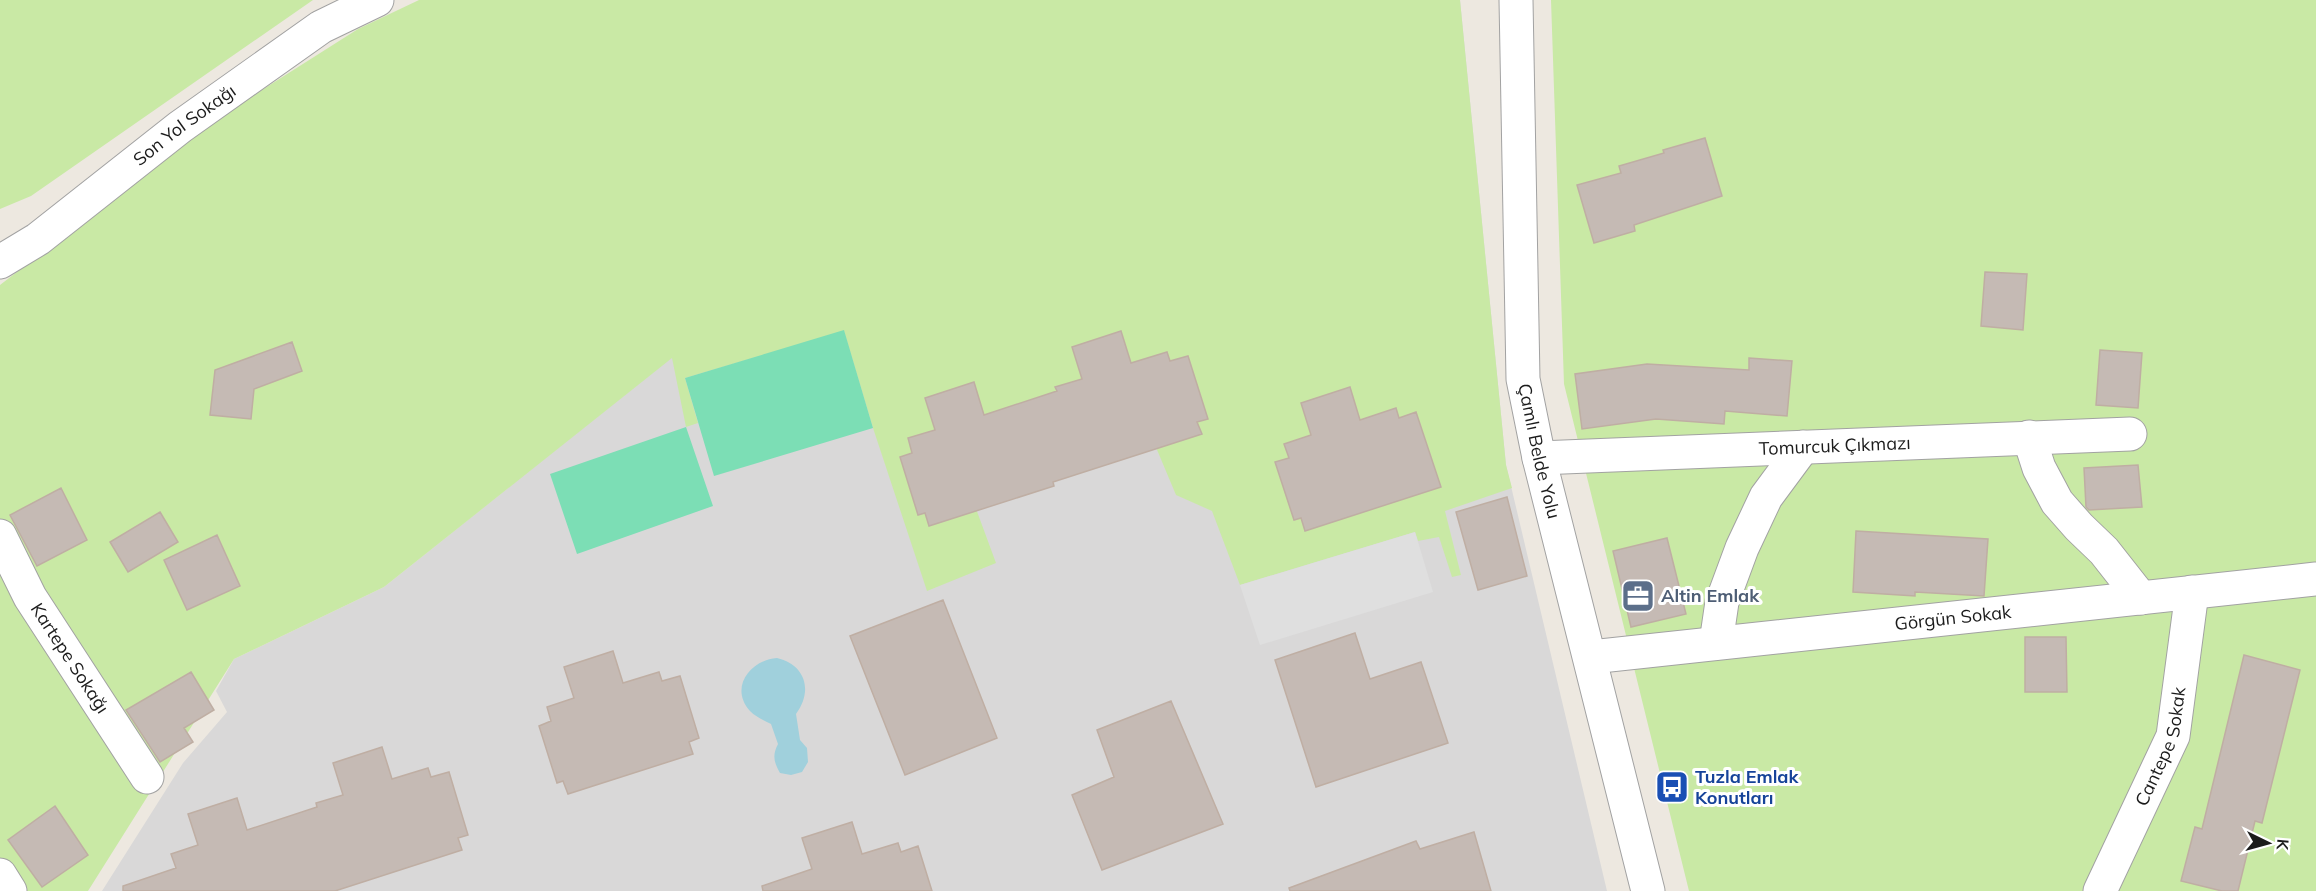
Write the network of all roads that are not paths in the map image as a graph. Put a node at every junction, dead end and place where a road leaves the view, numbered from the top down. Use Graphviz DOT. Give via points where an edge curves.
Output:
graph roads {
  1 [pos="377,0"];
  2 [pos="1516,0"];
  3 [pos="0,261"];
  4 [pos="2130,434"];
  5 [pos="2029,437"];
  6 [pos="1803,447"];
  7 [pos="1539,458"];
  8 [pos="0,536"];
  9 [pos="2316,579"];
  10 [pos="2192,592"];
  11 [pos="2141,598"];
  12 [pos="1716,643"];
  13 [pos="1590,657"];
  14 [pos="147,777"];
  15 [pos="0,876"];
  16 [pos="10,891"];
  17 [pos="1648,891"];
  18 [pos="2100,891"];
  1 -- 3 [label="street, Son Yol Sokağı" via="321,27 180,127 38,239"];
  2 -- 7 [label="street, Çamlı Belde Yolu" via="1523,379"];
  4 -- 5 [label="street, Tomurcuk Çıkmazı"];
  5 -- 6 [label="street, Tomurcuk Çıkmazı"];
  5 -- 11 [label="street" via="2038,468 2056,502 2104,551"];
  6 -- 7 [label="street, Tomurcuk Çıkmazı"];
  6 -- 12 [label="street" via="1766,497 1742,548 1722,602"];
  7 -- 13 [label="street, Çamlı Belde Yolu"];
  8 -- 14 [label="street, Kartepe Sokağı" via="30,597"];
  9 -- 10 [label="street, Görgün Sokak"];
  10 -- 11 [label="street, Görgün Sokak"];
  10 -- 18 [label="street, Cantepe Sokak" via="2173,736"];
  11 -- 12 [label="street, Görgün Sokak"];
  12 -- 13 [label="street, Görgün Sokak"];
  13 -- 17 [label="street, Çamlı Belde Yolu"];
  15 -- 16 [label="street"];
}
